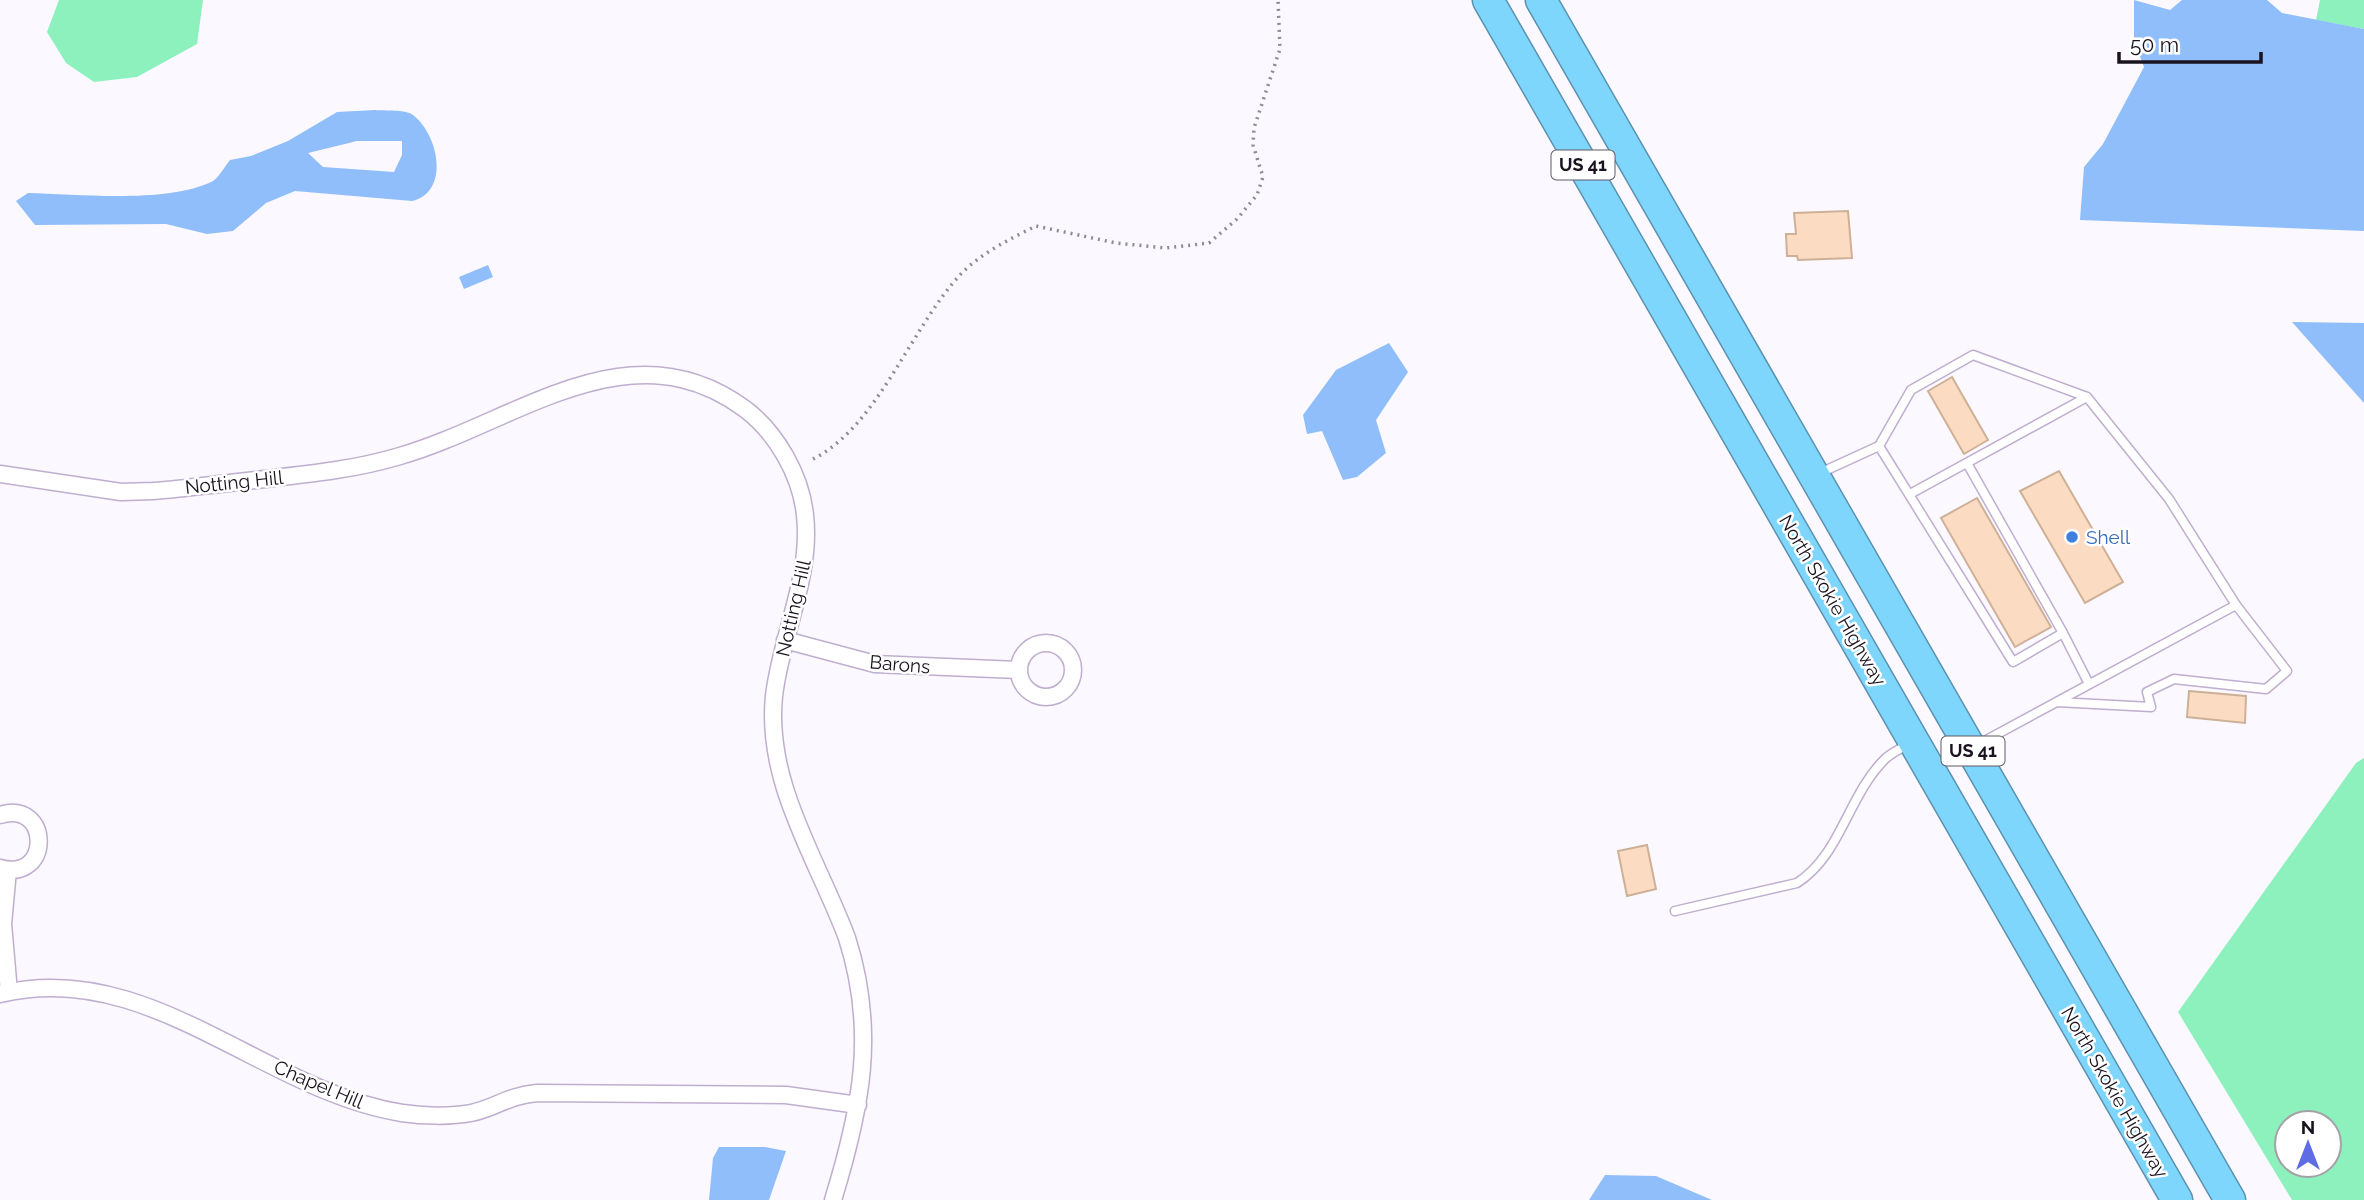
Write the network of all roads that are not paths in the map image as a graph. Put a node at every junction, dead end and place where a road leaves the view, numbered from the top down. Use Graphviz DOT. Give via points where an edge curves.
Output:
graph roads {
  1 [pos="1488,0"];
  2 [pos="1541,0"];
  3 [pos="2087,397"];
  4 [pos="1879,446"];
  5 [pos="1968,463"];
  6 [pos="0,474"];
  7 [pos="1814,476"];
  8 [pos="1910,495"];
  9 [pos="2236,605"];
  10 [pos="2063,633"];
  11 [pos="785,640"];
  12 [pos="1018,670"];
  13 [pos="2089,684"];
  14 [pos="2057,702"];
  15 [pos="1914,741"];
  16 [pos="1971,748"];
  17 [pos="0,815"];
  18 [pos="4,869"];
  19 [pos="1675,911"];
  20 [pos="4,993"];
  21 [pos="859,1105"];
  22 [pos="833,1200"];
  23 [pos="2177,1200"];
  24 [pos="2230,1200"];
  1 -- 15 [label="highway, North Skokie Highway / US 41"];
  2 -- 7 [label="highway, US 41"];
  3 -- 4 [label="lane" via="1973,355 1911,390"];
  3 -- 5 [label="lane"];
  3 -- 9 [label="lane" via="2169,499"];
  4 -- 7 [label="lane"];
  4 -- 8 [label="lane"];
  5 -- 8 [label="lane"];
  5 -- 10 [label="lane"];
  6 -- 11 [label="street, Notting Hill" via="132,492 328,472 403,456 601,378 668,374 702,384 736,402 765,428 790,466 805,511 806,542"];
  7 -- 16 [label="highway, US 41"];
  8 -- 10 [label="lane" via="2012,662"];
  9 -- 13 [label="lane"];
  9 -- 14 [label="lane" via="2287,671 2266,689 2174,679 2147,692 2151,707"];
  10 -- 13 [label="lane"];
  11 -- 12 [label="street, Barons" via="875,664"];
  11 -- 21 [label="street, Notting Hill" via="774,698 777,753 786,791 855,963 864,1031"];
  13 -- 14 [label="lane"];
  14 -- 16 [label="lane"];
  15 -- 19 [label="lane" via="1886,758 1873,774 1810,874 1797,883"];
  15 -- 23 [label="highway, North Skokie Highway / US 41"];
  16 -- 24 [label="highway, US 41"];
  17 -- 18 [label="street" via="23,816 34,825 39,838 34,859 23,867"];
  18 -- 20 [label="street"];
  20 -- 21 [label="street, Chapel Hill" via="65,988 116,996 158,1010 327,1091 403,1113 471,1113 514,1095 537,1093 786,1095"];
  21 -- 22 [label="street, Notting Hill"];
}
